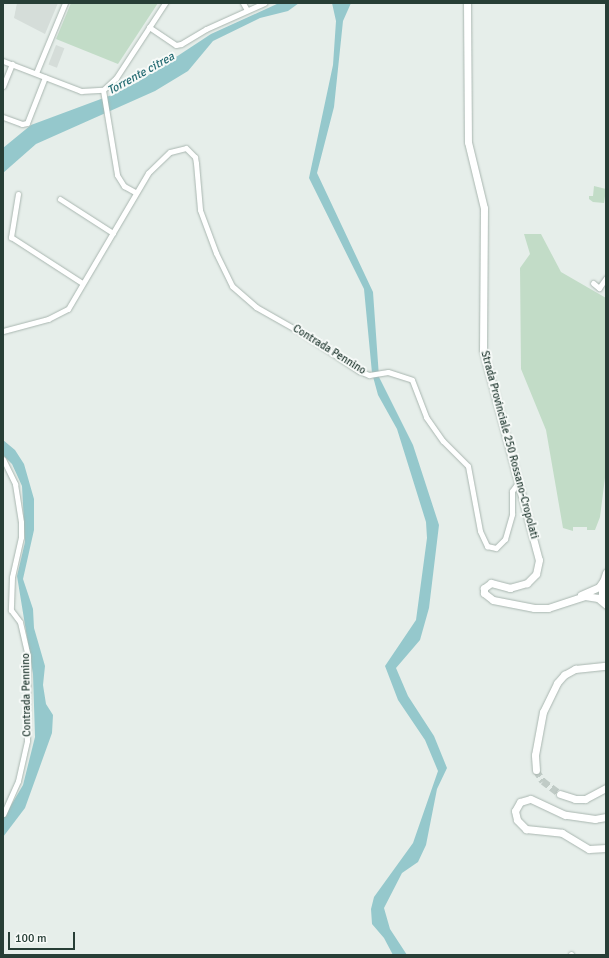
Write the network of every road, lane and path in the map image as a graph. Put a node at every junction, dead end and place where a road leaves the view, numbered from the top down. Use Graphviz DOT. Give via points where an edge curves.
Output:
graph roads {
  1 [pos="65,3"];
  2 [pos="164,3"];
  3 [pos="243,3"];
  4 [pos="264,3"];
  5 [pos="467,3"];
  6 [pos="247,10"];
  7 [pos="149,27"];
  8 [pos="3,61"];
  9 [pos="12,64"];
  10 [pos="36,73"];
  11 [pos="45,77"];
  12 [pos="3,86"];
  13 [pos="104,90"];
  14 [pos="3,117"];
  15 [pos="135,192"];
  16 [pos="18,194"];
  17 [pos="60,199"];
  18 [pos="113,233"];
  19 [pos="606,278"];
  20 [pos="82,283"];
  21 [pos="592,283"];
  22 [pos="3,331"];
  23 [pos="3,459"];
  24 [pos="517,484"];
  25 [pos="606,573"];
  26 [pos="602,588"];
  27 [pos="575,598"];
  28 [pos="605,602"];
  29 [pos="606,666"];
  30 [pos="536,770"];
  31 [pos="606,788"];
  32 [pos="560,794"];
  33 [pos="3,814"];
  34 [pos="606,817"];
  35 [pos="606,848"];
  1 -- 10 [label="street"];
  2 -- 7 [label="street"];
  3 -- 6 [label="street"];
  4 -- 6 [label="street"];
  5 -- 27 [label="main road, Strada Provinciale 250 Rossano-Cropolati" via="468,142 484,208 483,350 539,560 536,574 527,583 510,588 491,583 484,588 484,594 493,600 534,608 548,608"];
  6 -- 7 [label="street" via="176,45"];
  7 -- 13 [label="street" via="116,78"];
  8 -- 9 [label="street"];
  9 -- 10 [label="street"];
  9 -- 12 [label="street"];
  10 -- 11 [label="street"];
  11 -- 13 [label="street" via="81,91"];
  11 -- 14 [label="street" via="27,123 22,124"];
  13 -- 15 [label="street" via="117,175 124,186"];
  15 -- 18 [label="street, Contrada Pennino"];
  15 -- 24 [label="street, Contrada Pennino" via="154,166 170,152 183,148 190,151 196,163 200,210 216,254 232,286 256,307 359,371 371,375 398,374 412,380 426,417 443,441 465,461 470,472 480,531 487,546 496,548 505,539 512,514 512,491"];
  16 -- 20 [label="street" via="11,237"];
  17 -- 18 [label="street"];
  18 -- 20 [label="street, Contrada Pennino"];
  19 -- 21 [label="street" via="598,288"];
  20 -- 22 [label="street, Contrada Pennino" via="68,309"];
  23 -- 33 [label="street, Contrada Pennino" via="15,484 21,537 12,577 11,610 20,622 28,656 27,741 18,781"];
  25 -- 26 [label="main road"];
  26 -- 27 [label="main road"];
  26 -- 28 [label="main road"];
  27 -- 28 [label="main road, Strada Provinciale 250 Rossano-Cropolati" via="589,596"];
  29 -- 30 [label="main road" via="575,669 564,674 556,683 543,712 535,755"];
  31 -- 32 [label="main road" via="585,799 575,800"];
  34 -- 35 [label="main road" via="595,819 565,815 530,799 520,802 515,811 517,820 526,829 562,833 590,849"];
}
